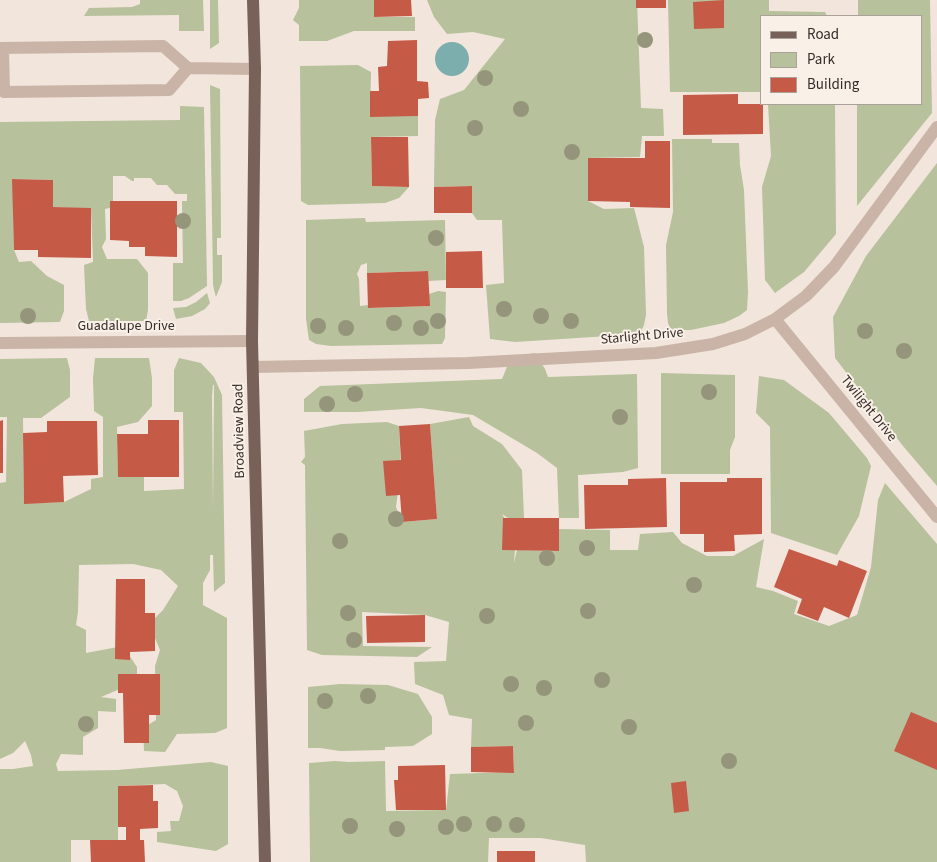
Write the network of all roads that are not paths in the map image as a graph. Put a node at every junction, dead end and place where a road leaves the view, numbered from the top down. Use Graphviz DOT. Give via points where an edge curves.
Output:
graph roads {
  1 [pos="253,0"];
  2 [pos="2,48"];
  3 [pos="188,68"];
  4 [pos="255,69"];
  5 [pos="937,126"];
  6 [pos="775,319"];
  7 [pos="252,341"];
  8 [pos="0,343"];
  9 [pos="253,367"];
  10 [pos="937,517"];
  11 [pos="265,862"];
  1 -- 4 [label="main road, Broadview Road"];
  2 -- 3 [label="street" via="163,46"];
  2 -- 3 [label="street" via="4,92 169,90"];
  3 -- 4 [label="street"];
  4 -- 7 [label="main road, Broadview Road"];
  5 -- 6 [label="street, Starlight Drive" via="834,267 806,296"];
  6 -- 9 [label="street, Starlight Drive" via="713,344 656,353 468,363"];
  6 -- 10 [label="street, Twilight Drive"];
  7 -- 8 [label="street, Guadalupe Drive"];
  7 -- 9 [label="main road, Broadview Road"];
  9 -- 11 [label="main road, Broadview Road"];
}
